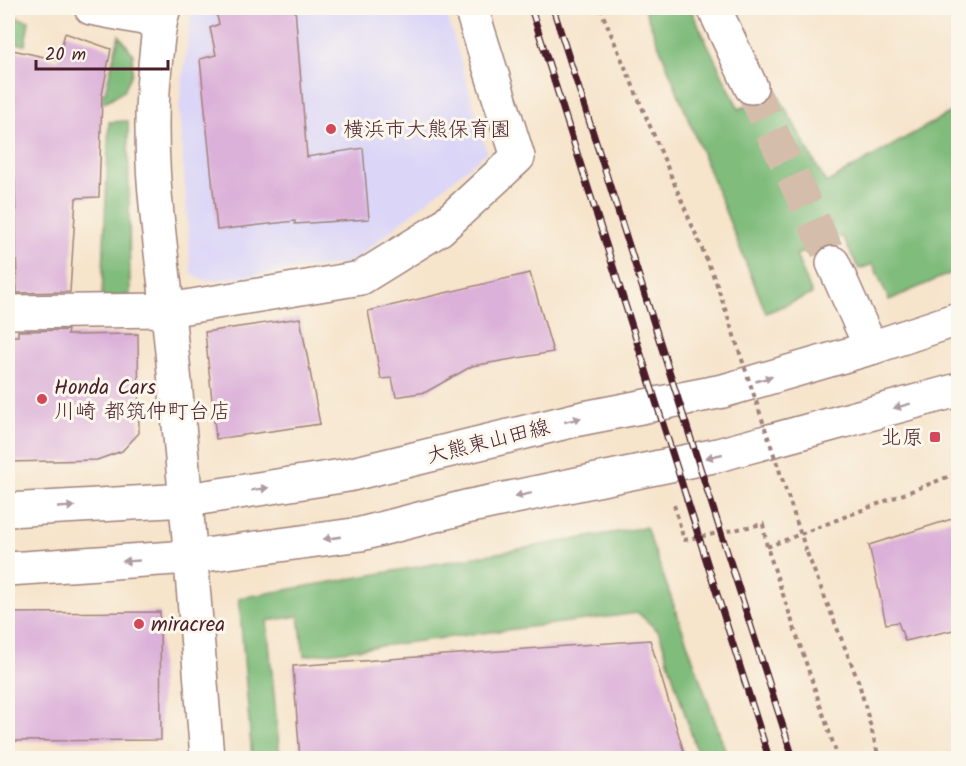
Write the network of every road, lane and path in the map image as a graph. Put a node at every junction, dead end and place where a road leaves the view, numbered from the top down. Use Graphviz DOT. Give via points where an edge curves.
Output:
graph roads {
  1 [pos="91,8"];
  2 [pos="471,8"];
  3 [pos="600,8"];
  4 [pos="714,8"];
  5 [pos="161,14"];
  6 [pos="751,87"];
  7 [pos="833,263"];
  8 [pos="168,310"];
  9 [pos="8,312"];
  10 [pos="958,319"];
  11 [pos="871,348"];
  12 [pos="958,390"];
  13 [pos="958,473"];
  14 [pos="186,500"];
  15 [pos="674,502"];
  16 [pos="8,510"];
  17 [pos="767,547"];
  18 [pos="190,557"];
  19 [pos="8,569"];
  20 [pos="207,759"];
  21 [pos="837,759"];
  22 [pos="879,759"];
  1 -- 5 [label="street"];
  2 -- 8 [label="street" via="518,158 440,229 361,278"];
  3 -- 22 [label="path, bridge" via="716,282 807,553 859,683"];
  4 -- 6 [label="street"];
  5 -- 8 [label="street" via="151,96 153,199"];
  7 -- 11 [label="street"];
  8 -- 9 [label="street"];
  8 -- 14 [label="street"];
  10 -- 11 [label="street, 大熊東山田線"];
  14 -- 11 [label="street, 大熊東山田線, one-way" via="348,475 579,419 723,391"];
  12 -- 18 [label="street, one-way" via="718,455 466,507 361,534"];
  13 -- 17 [label="path"];
  16 -- 14 [label="street, 大熊東山田線, one-way"];
  14 -- 18 [label="street"];
  15 -- 17 [label="path" via="684,540 763,524"];
  17 -- 21 [label="path"];
  18 -- 19 [label="street, one-way"];
  18 -- 20 [label="street"];
}
